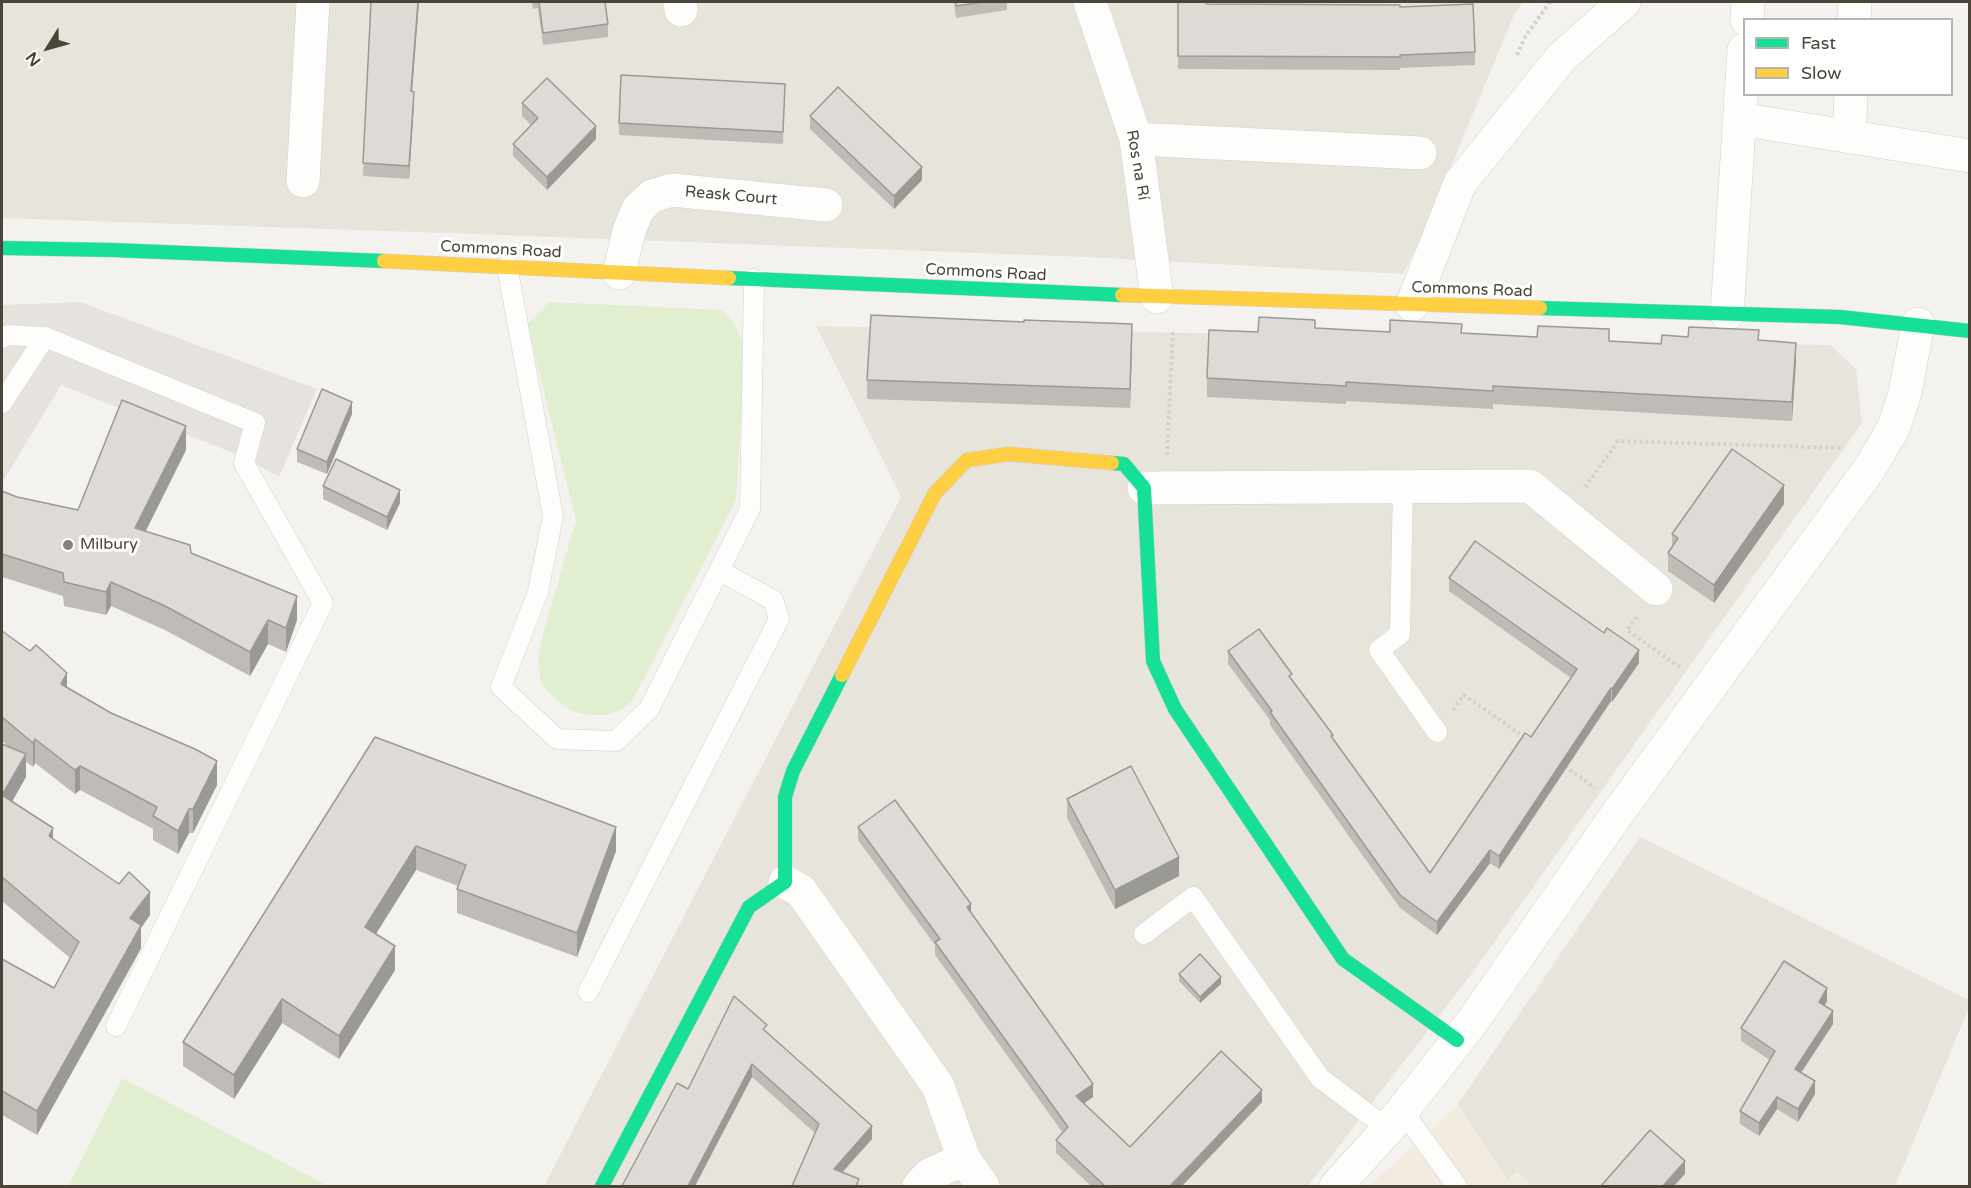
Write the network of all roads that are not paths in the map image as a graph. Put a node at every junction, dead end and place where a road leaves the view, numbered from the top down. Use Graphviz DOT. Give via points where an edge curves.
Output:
graph roads {
  1 [pos="313,2"];
  2 [pos="1090,2"];
  3 [pos="1623,2"];
  4 [pos="1748,2"];
  5 [pos="1855,2"];
  6 [pos="1747,18"];
  7 [pos="1854,18"];
  8 [pos="1743,67"];
  9 [pos="1851,96"];
  10 [pos="1740,119"];
  11 [pos="1849,137"];
  12 [pos="1136,139"];
  13 [pos="1420,153"];
  14 [pos="1970,156"];
  15 [pos="303,181"];
  16 [pos="826,205"];
  17 [pos="2,248"];
  18 [pos="507,266"];
  19 [pos="619,273"];
  20 [pos="754,279"];
  21 [pos="1165,297"];
  22 [pos="1412,305"];
  23 [pos="1727,314"];
  24 [pos="1918,324"];
  25 [pos="1970,331"];
  26 [pos="45,337"];
  27 [pos="2,338"];
  28 [pos="2,403"];
  29 [pos="1403,487"];
  30 [pos="1155,488"];
  31 [pos="720,571"];
  32 [pos="1656,589"];
  33 [pos="1437,732"];
  34 [pos="785,882"];
  35 [pos="1144,934"];
  36 [pos="588,992"];
  37 [pos="116,1026"];
  38 [pos="1457,1040"];
  39 [pos="1395,1119"];
  40 [pos="964,1159"];
  41 [pos="602,1186"];
  42 [pos="919,1186"];
  43 [pos="983,1186"];
  44 [pos="1336,1186"];
  45 [pos="1457,1186"];
  1 -- 15 [label="street"];
  2 -- 12 [label="street, Ros na Rí"];
  3 -- 22 [label="street" via="1562,57 1460,183"];
  4 -- 6 [label="street"];
  5 -- 7 [label="street"];
  8 -- 10 [label="street"];
  9 -- 11 [label="street"];
  10 -- 11 [label="street"];
  10 -- 23 [label="street"];
  11 -- 14 [label="street"];
  12 -- 13 [label="street"];
  12 -- 21 [label="street, Ros na Rí"];
  16 -- 19 [label="street, Reask Court" via="672,190 652,196 638,209"];
  17 -- 18 [label="street, Commons Road"];
  18 -- 19 [label="street, Commons Road"];
  18 -- 31 [label="lane" via="553,516 538,591 501,687 557,739 616,741 649,709"];
  19 -- 20 [label="street, Commons Road"];
  20 -- 21 [label="street, Commons Road"];
  20 -- 31 [label="lane" via="750,509"];
  21 -- 22 [label="street, Commons Road"];
  22 -- 23 [label="street, Commons Road"];
  23 -- 24 [label="street, Commons Road"];
  24 -- 25 [label="street, Commons Road"];
  24 -- 38 [label="street" via="1894,427 1870,468"];
  26 -- 27 [label="lane"];
  26 -- 28 [label="lane"];
  26 -- 37 [label="lane" via="255,423 244,463 323,603"];
  29 -- 30 [label="street"];
  29 -- 32 [label="street" via="1530,486"];
  29 -- 33 [label="lane" via="1401,634 1379,650"];
  30 -- 34 [label="street" via="1124,464 1009,454 967,460 935,493 793,771 785,797"];
  30 -- 38 [label="street" via="1153,661 1175,709 1344,959"];
  31 -- 36 [label="lane" via="773,600 780,619"];
  34 -- 40 [label="street" via="801,891 938,1086"];
  34 -- 41 [label="street" via="749,907"];
  35 -- 39 [label="lane" via="1193,897 1320,1078"];
  38 -- 39 [label="street"];
  39 -- 44 [label="street"];
  39 -- 45 [label="lane"];
  40 -- 42 [label="street" via="929,1175"];
  40 -- 43 [label="street"];
}
